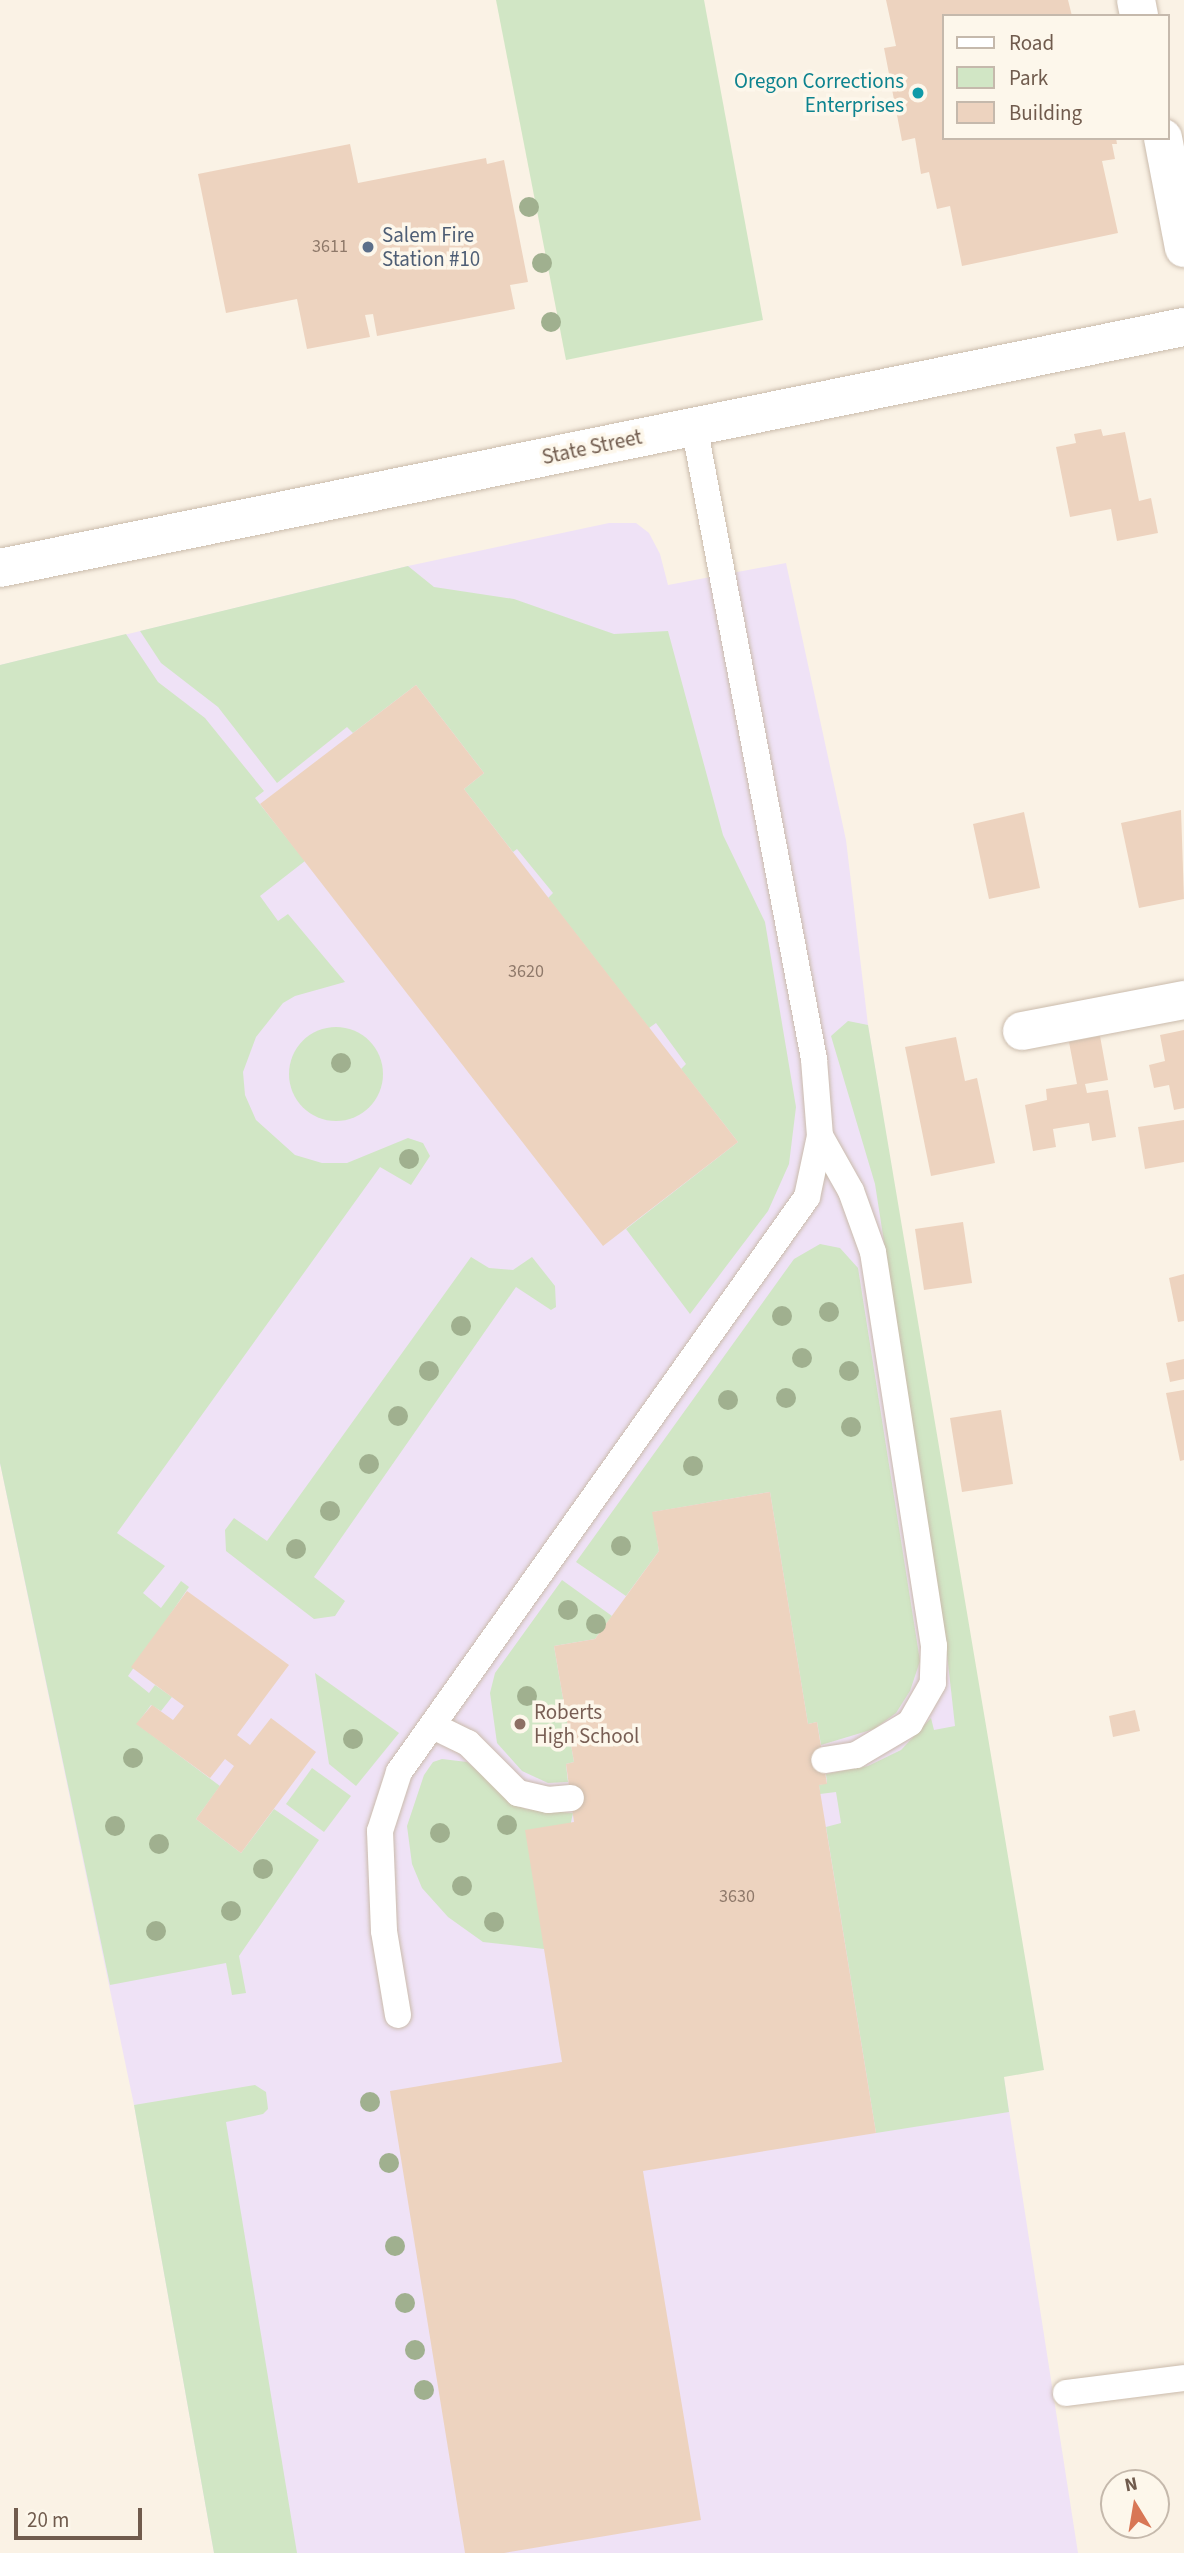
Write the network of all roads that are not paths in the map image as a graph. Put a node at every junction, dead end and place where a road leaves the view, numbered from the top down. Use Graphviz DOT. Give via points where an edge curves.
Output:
graph roads {
  1 [pos="1163,140"];
  2 [pos="1184,248"];
  3 [pos="1184,327"];
  4 [pos="694,426"];
  5 [pos="0,568"];
  6 [pos="1184,1000"];
  7 [pos="1023,1031"];
  8 [pos="820,1136"];
  9 [pos="433,1726"];
  10 [pos="824,1760"];
  11 [pos="571,1798"];
  12 [pos="398,2015"];
  13 [pos="1184,2378"];
  14 [pos="1066,2393"];
  1 -- 2 [label="main road"];
  3 -- 4 [label="main road, State Street"];
  4 -- 5 [label="main road, State Street"];
  4 -- 8 [label="lane" via="814,1059"];
  6 -- 7 [label="main road"];
  8 -- 9 [label="lane" via="807,1197"];
  8 -- 10 [label="lane" via="851,1191 873,1252 934,1646 933,1683 910,1723 856,1755"];
  9 -- 11 [label="lane" via="468,1743 518,1793 548,1800"];
  9 -- 12 [label="lane" via="399,1772 380,1831 384,1931"];
  13 -- 14 [label="lane"];
}
